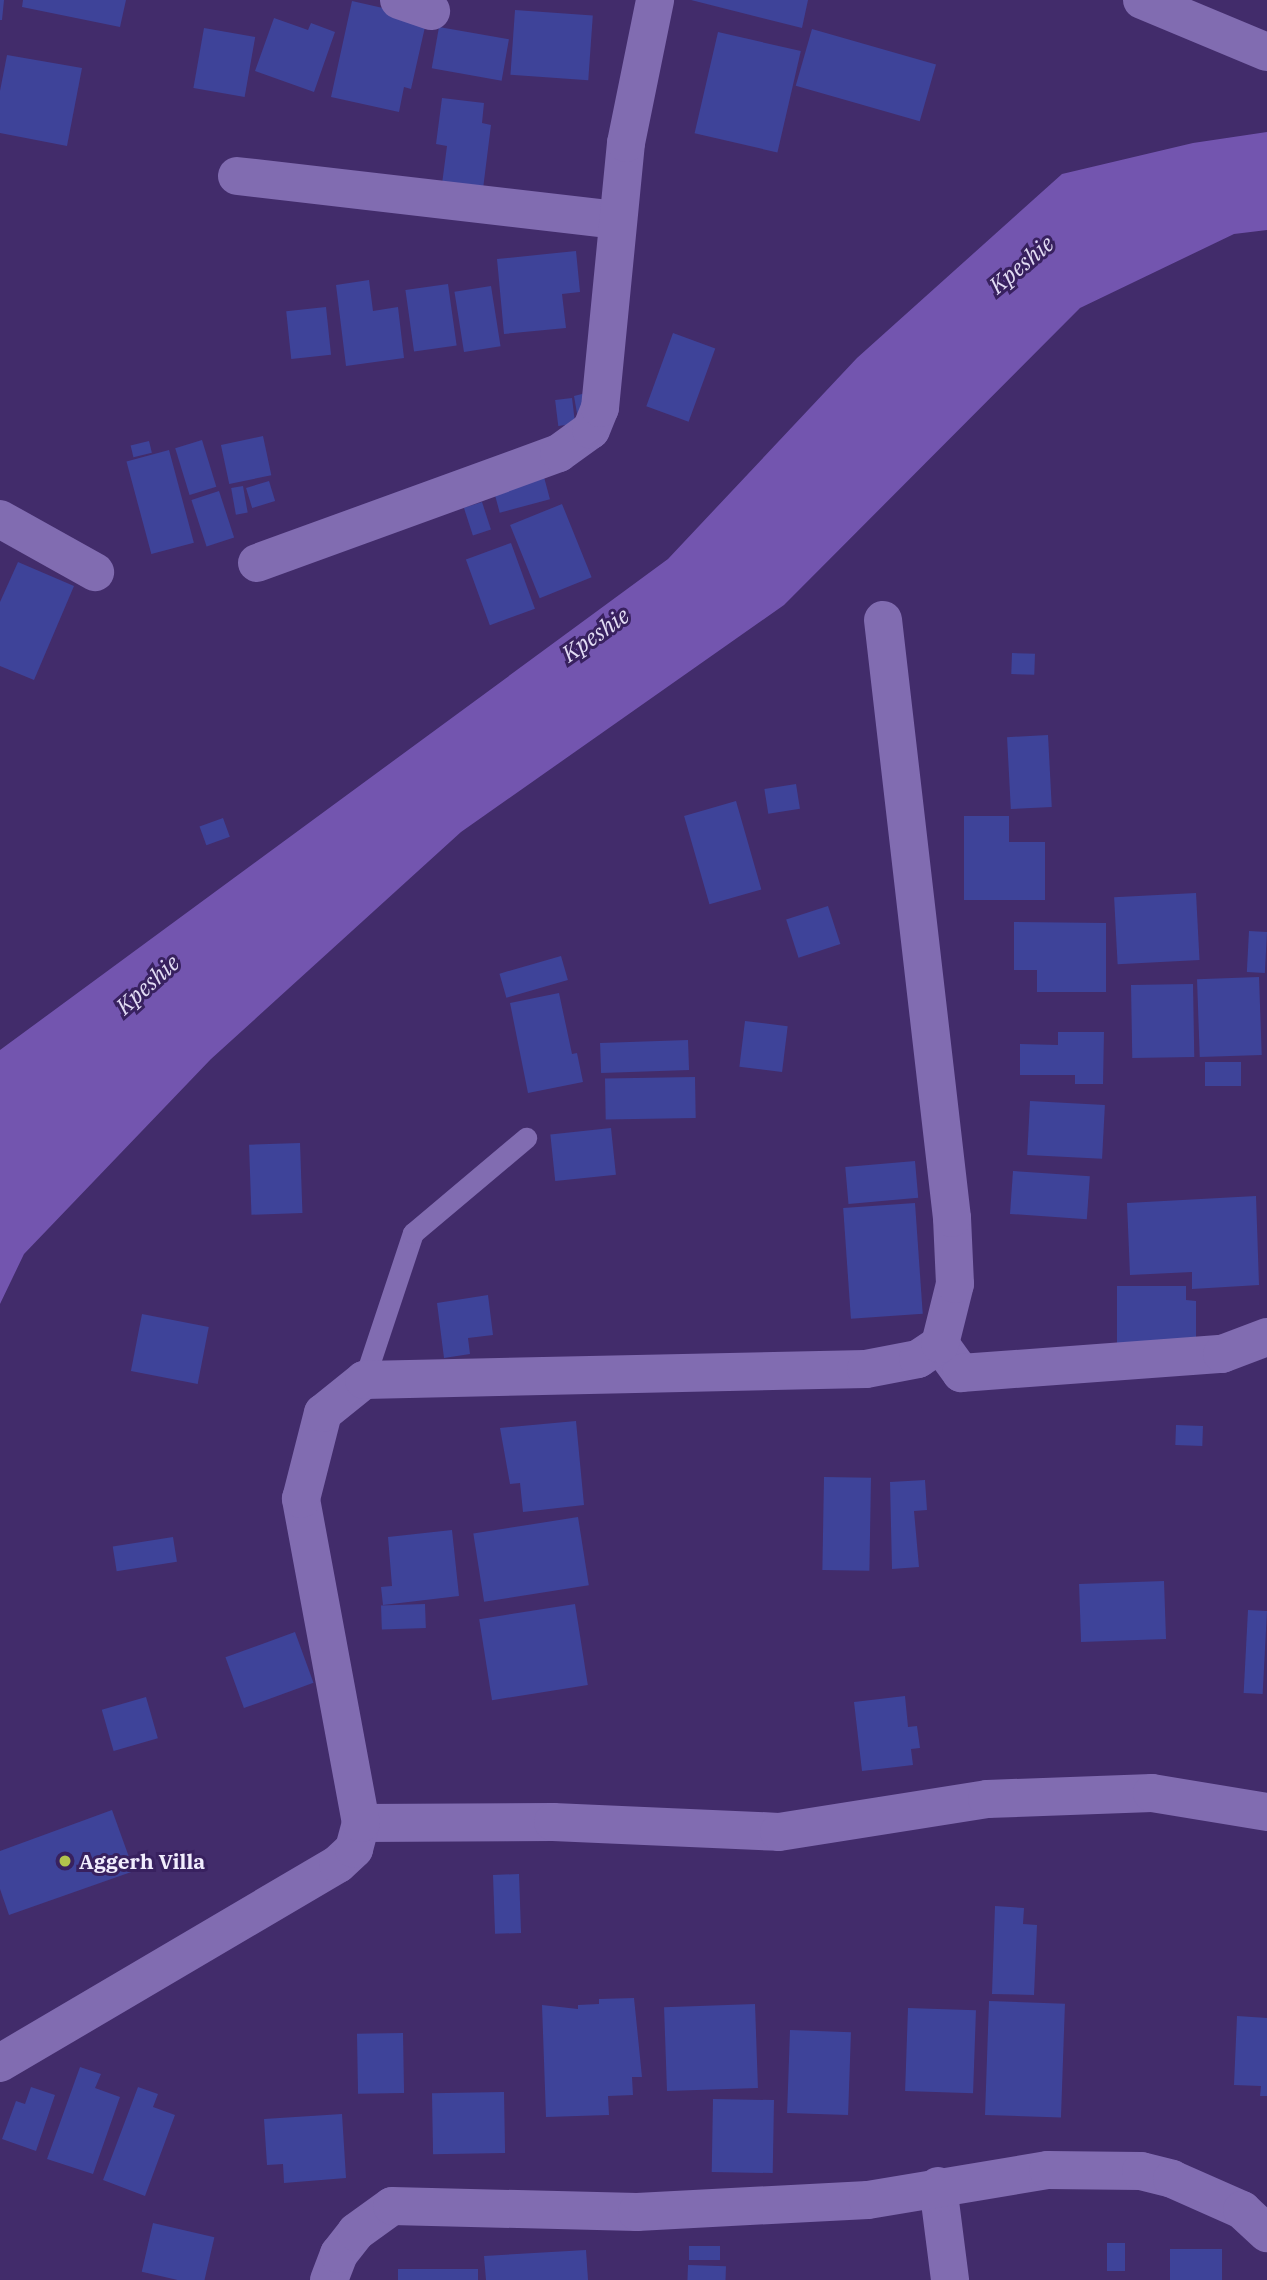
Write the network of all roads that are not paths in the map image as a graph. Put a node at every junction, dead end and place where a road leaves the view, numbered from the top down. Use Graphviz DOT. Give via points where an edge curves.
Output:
graph roads {
  1 [pos="655,0"];
  2 [pos="1142,0"];
  3 [pos="1267,52"];
  4 [pos="237,176"];
  5 [pos="615,220"];
  6 [pos="0,519"];
  7 [pos="257,563"];
  8 [pos="95,572"];
  9 [pos="883,620"];
  10 [pos="526,1138"];
  11 [pos="1267,1337"];
  12 [pos="940,1344"];
  13 [pos="364,1380"];
  14 [pos="1267,1812"];
  15 [pos="360,1823"];
  16 [pos="0,2063"];
  17 [pos="938,2186"];
  18 [pos="1267,2233"];
  19 [pos="329,2280"];
  20 [pos="950,2280"];
  1 -- 5 [label="street"];
  2 -- 3 [label="street"];
  4 -- 5 [label="street"];
  5 -- 7 [label="street" via="600,408 591,430 559,453"];
  6 -- 8 [label="street"];
  9 -- 12 [label="street" via="952,1218 955,1284"];
  10 -- 13 [label="lane" via="413,1233"];
  11 -- 12 [label="street" via="1222,1354 961,1373"];
  12 -- 13 [label="street" via="919,1359 866,1369"];
  13 -- 15 [label="street" via="323,1413 301,1499"];
  14 -- 15 [label="street" via="1152,1793 987,1799 779,1832 553,1822"];
  15 -- 16 [label="street" via="354,1849 338,1864"];
  17 -- 18 [label="street" via="1048,2169 1141,2171 1172,2179 1242,2210"];
  17 -- 19 [label="street" via="868,2200 637,2212 391,2206 356,2232 339,2255"];
  17 -- 20 [label="street"];
}
